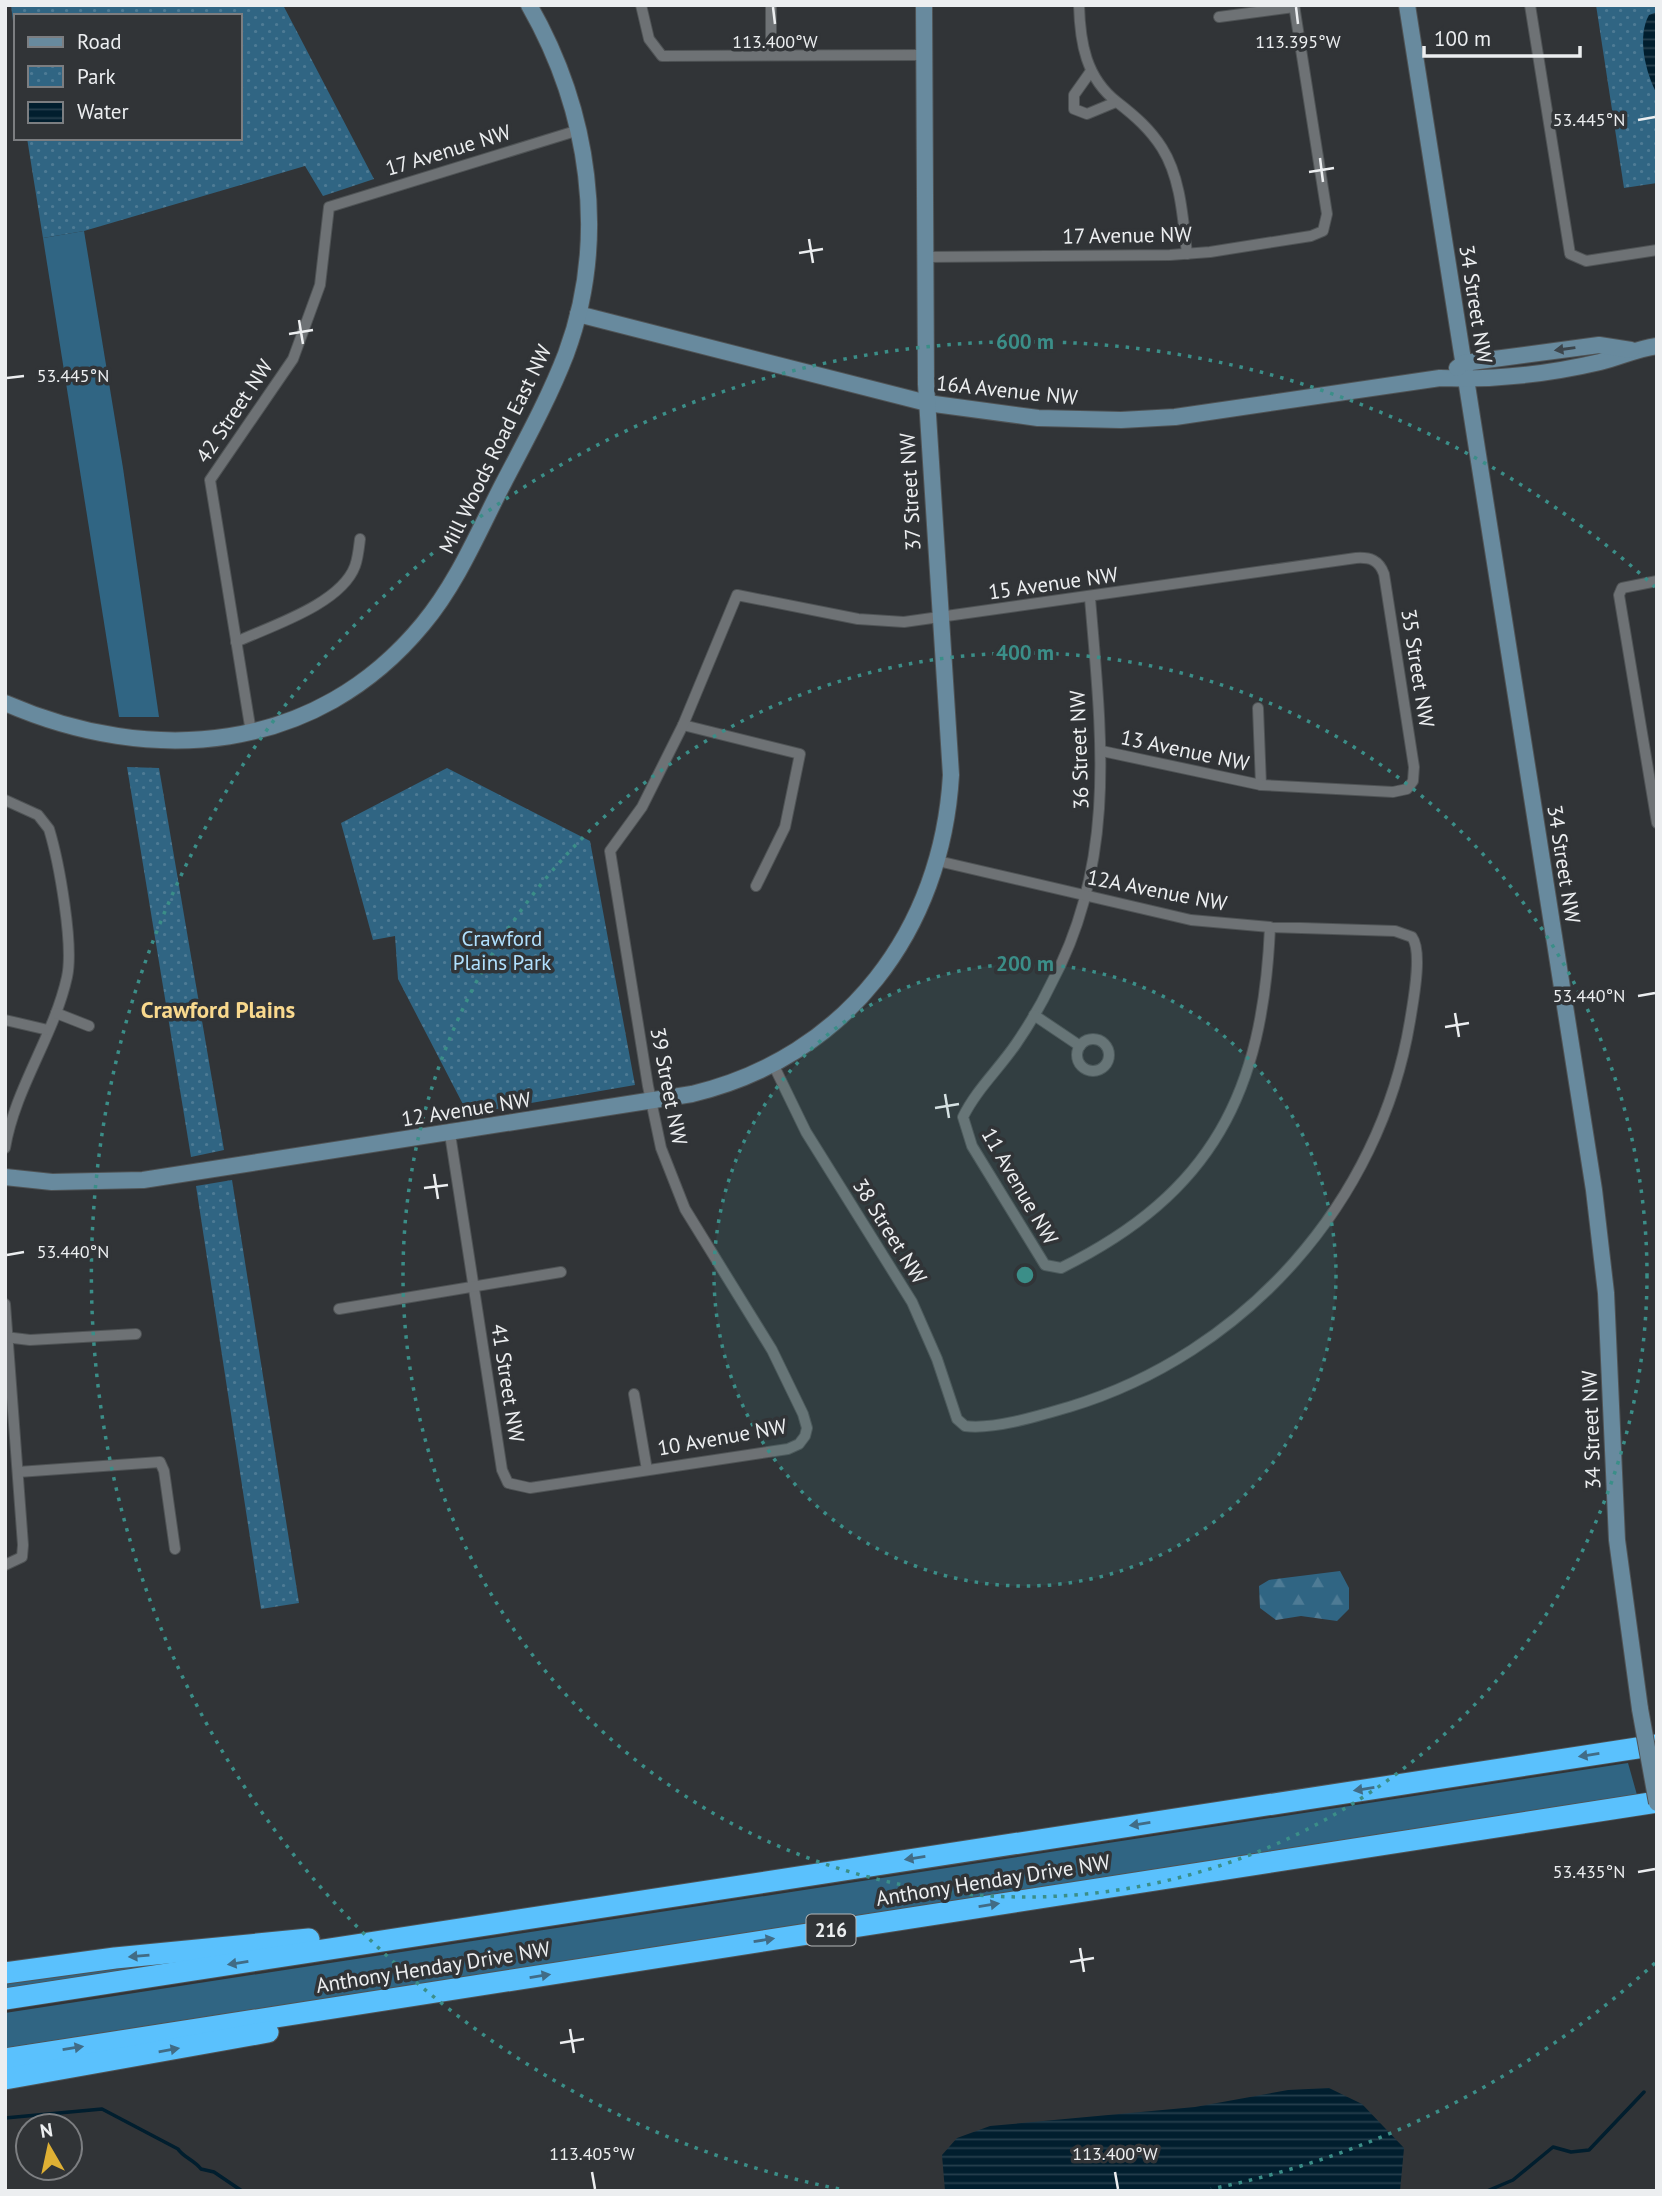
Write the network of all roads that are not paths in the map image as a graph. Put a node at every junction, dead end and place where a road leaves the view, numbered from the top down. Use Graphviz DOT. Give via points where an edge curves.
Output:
graph roads {
  1 [pos="529,5"];
  2 [pos="641,5"];
  3 [pos="771,5"];
  4 [pos="924,5"];
  5 [pos="1079,5"];
  6 [pos="1408,5"];
  7 [pos="1530,5"];
  8 [pos="1294,6"];
  9 [pos="1219,17"];
  10 [pos="771,55"];
  11 [pos="925,55"];
  12 [pos="1091,71"];
  13 [pos="1116,102"];
  14 [pos="579,130"];
  15 [pos="329,206"];
  16 [pos="1657,250"];
  17 [pos="1187,254"];
  18 [pos="925,257"];
  19 [pos="578,314"];
  20 [pos="1657,346"];
  21 [pos="1633,350"];
  22 [pos="1464,363"];
  23 [pos="1440,378"];
  24 [pos="1467,380"];
  25 [pos="927,403"];
  26 [pos="360,538"];
  27 [pos="1375,560"];
  28 [pos="1657,581"];
  29 [pos="737,595"];
  30 [pos="1090,598"];
  31 [pos="940,619"];
  32 [pos="236,642"];
  33 [pos="5,703"];
  34 [pos="1258,708"];
  35 [pos="683,725"];
  36 [pos="251,732"];
  37 [pos="1102,751"];
  38 [pos="1261,785"];
  39 [pos="1411,785"];
  40 [pos="5,800"];
  41 [pos="1657,823"];
  42 [pos="938,861"];
  43 [pos="756,886"];
  44 [pos="1085,896"];
  45 [pos="1270,927"];
  46 [pos="890,962"];
  47 [pos="56,1013"];
  48 [pos="1034,1015"];
  49 [pos="5,1020"];
  50 [pos="89,1026"];
  51 [pos="48,1030"];
  52 [pos="1080,1045"];
  53 [pos="773,1064"];
  54 [pos="651,1101"];
  55 [pos="963,1117"];
  56 [pos="450,1134"];
  57 [pos="5,1148"];
  58 [pos="5,1177"];
  59 [pos="561,1272"];
  60 [pos="473,1286"];
  61 [pos="5,1304"];
  62 [pos="339,1309"];
  63 [pos="136,1334"];
  64 [pos="7,1338"];
  65 [pos="634,1394"];
  66 [pos="962,1424"];
  67 [pos="803,1441"];
  68 [pos="647,1470"];
  69 [pos="18,1472"];
  70 [pos="508,1483"];
  71 [pos="175,1549"];
  72 [pos="5,1565"];
  73 [pos="1657,1745"];
  74 [pos="1657,1803"];
  75 [pos="645,1901"];
  76 [pos="5,1973"];
  77 [pos="500,1982"];
  78 [pos="5,1999"];
  79 [pos="5,2059"];
  80 [pos="5,2079"];
  1 -- 14 [label="street, Mill Woods Road East NW" via="549,39"];
  2 -- 10 [label="street" via="654,49 668,57"];
  3 -- 10 [label="street"];
  4 -- 11 [label="street, 37 Street NW"];
  5 -- 12 [label="street" via="1080,36"];
  6 -- 22 [label="street, 34 Street NW"];
  7 -- 16 [label="street" via="1568,248 1574,259 1586,261"];
  8 -- 9 [label="street"];
  8 -- 17 [label="street, 17 Avenue NW" via="1327,214 1325,228 1311,236"];
  10 -- 11 [label="street"];
  11 -- 18 [label="street, 37 Street NW"];
  12 -- 13 [label="street"];
  12 -- 13 [label="street" via="1074,95 1074,109 1087,114"];
  13 -- 17 [label="street" via="1144,124 1164,151 1174,178"];
  14 -- 15 [label="street, 17 Avenue NW"];
  14 -- 19 [label="street, Mill Woods Road East NW" via="590,221"];
  15 -- 32 [label="street, 42 Street NW" via="320,285 293,359 211,480"];
  17 -- 18 [label="street, 17 Avenue NW"];
  18 -- 25 [label="street, 37 Street NW"];
  19 -- 25 [label="street, 16A Avenue NW"];
  19 -- 36 [label="street, Mill Woods Road East NW" via="545,402 432,613 393,655 352,686 301,715"];
  20 -- 21 [label="street, 16A Avenue NW"];
  21 -- 22 [label="street, 16A Avenue NW, one-way" via="1599,345"];
  21 -- 24 [label="street, 16A Avenue NW" via="1601,362"];
  22 -- 23 [label="street, 16A Avenue NW"];
  22 -- 24 [label="street, 34 Street NW"];
  23 -- 24 [label="street, 16A Avenue NW"];
  23 -- 25 [label="street, 16A Avenue NW" via="1133,420 1038,418"];
  24 -- 74 [label="street, 34 Street NW, bridge" via="1594,1190 1605,1293 1617,1540"];
  25 -- 31 [label="street, 37 Street NW"];
  26 -- 32 [label="street" via="355,566 317,606"];
  27 -- 30 [label="street, 15 Avenue NW" via="1356,558"];
  27 -- 39 [label="street, 35 Street NW" via="1386,587 1414,767"];
  28 -- 41 [label="street" via="1622,588 1619,595"];
  29 -- 31 [label="street, 15 Avenue NW" via="873,621"];
  29 -- 35 [label="street, 39 Street NW"];
  30 -- 31 [label="street, 15 Avenue NW"];
  30 -- 37 [label="street, 36 Street NW"];
  31 -- 42 [label="street, 37 Street NW" via="951,775"];
  32 -- 36 [label="street, 42 Street NW"];
  33 -- 36 [label="street, Mill Woods Road East NW" via="75,729 122,739 173,742"];
  34 -- 38 [label="street, 13 Avenue NW"];
  35 -- 43 [label="street" via="800,754 785,827"];
  35 -- 54 [label="street, 39 Street NW" via="642,807 610,851"];
  37 -- 38 [label="street, 13 Avenue NW"];
  37 -- 44 [label="street, 36 Street NW" via="1101,816"];
  38 -- 39 [label="street, 13 Avenue NW" via="1398,792"];
  40 -- 47 [label="street" via="38,815 51,836 69,954"];
  42 -- 44 [label="street, 12A Avenue NW"];
  42 -- 46 [label="street, 37 Street NW" via="913,925"];
  44 -- 45 [label="street, 12A Avenue NW" via="1191,920"];
  44 -- 48 [label="street, 36 Street NW" via="1062,963"];
  45 -- 55 [label="street, 11 Avenue NW" via="1258,1038 1216,1138 1187,1177 1140,1221 1080,1259 1052,1269 1038,1258 972,1146"];
  45 -- 66 [label="street, 12A Avenue NW" via="1395,931 1412,937 1417,946 1412,1006 1391,1097 1350,1185 1302,1254 1239,1316 1198,1347 1100,1396 1039,1415"];
  46 -- 53 [label="street, 12 Avenue NW" via="832,1025"];
  47 -- 50 [label="street"];
  47 -- 51 [label="street"];
  48 -- 52 [label="street"];
  48 -- 55 [label="street, 36 Street NW"];
  49 -- 51 [label="street"];
  51 -- 57 [label="street"];
  53 -- 54 [label="street, 12 Avenue NW" via="703,1091"];
  53 -- 66 [label="street, 38 Street NW" via="806,1132 912,1302"];
  54 -- 56 [label="street, 12 Avenue NW"];
  54 -- 67 [label="street, 39 Street NW" via="675,1188 788,1379 807,1423"];
  56 -- 58 [label="street, 12 Avenue NW" via="143,1180 52,1182"];
  56 -- 60 [label="street, 41 Street NW"];
  59 -- 60 [label="street"];
  60 -- 62 [label="street"];
  60 -- 70 [label="street, 41 Street NW" via="503,1475"];
  61 -- 64 [label="street"];
  63 -- 64 [label="street"];
  64 -- 69 [label="street"];
  65 -- 68 [label="street, 10 Avenue NW"];
  67 -- 68 [label="street, 10 Avenue NW" via="788,1449"];
  68 -- 70 [label="street, 10 Avenue NW" via="530,1488"];
  69 -- 71 [label="street" via="160,1462"];
  69 -- 72 [label="street" via="22,1557"];
  73 -- 75 [label="highway, Anthony Henday Drive NW, one-way"];
  77 -- 74 [label="highway, Anthony Henday Drive NW / 216, one-way"];
  75 -- 76 [label="highway, one-way"];
  75 -- 78 [label="highway, Anthony Henday Drive NW, one-way"];
  79 -- 77 [label="highway, Anthony Henday Drive NW / 216, one-way"];
  80 -- 77 [label="highway, one-way" via="454,1999"];
}
